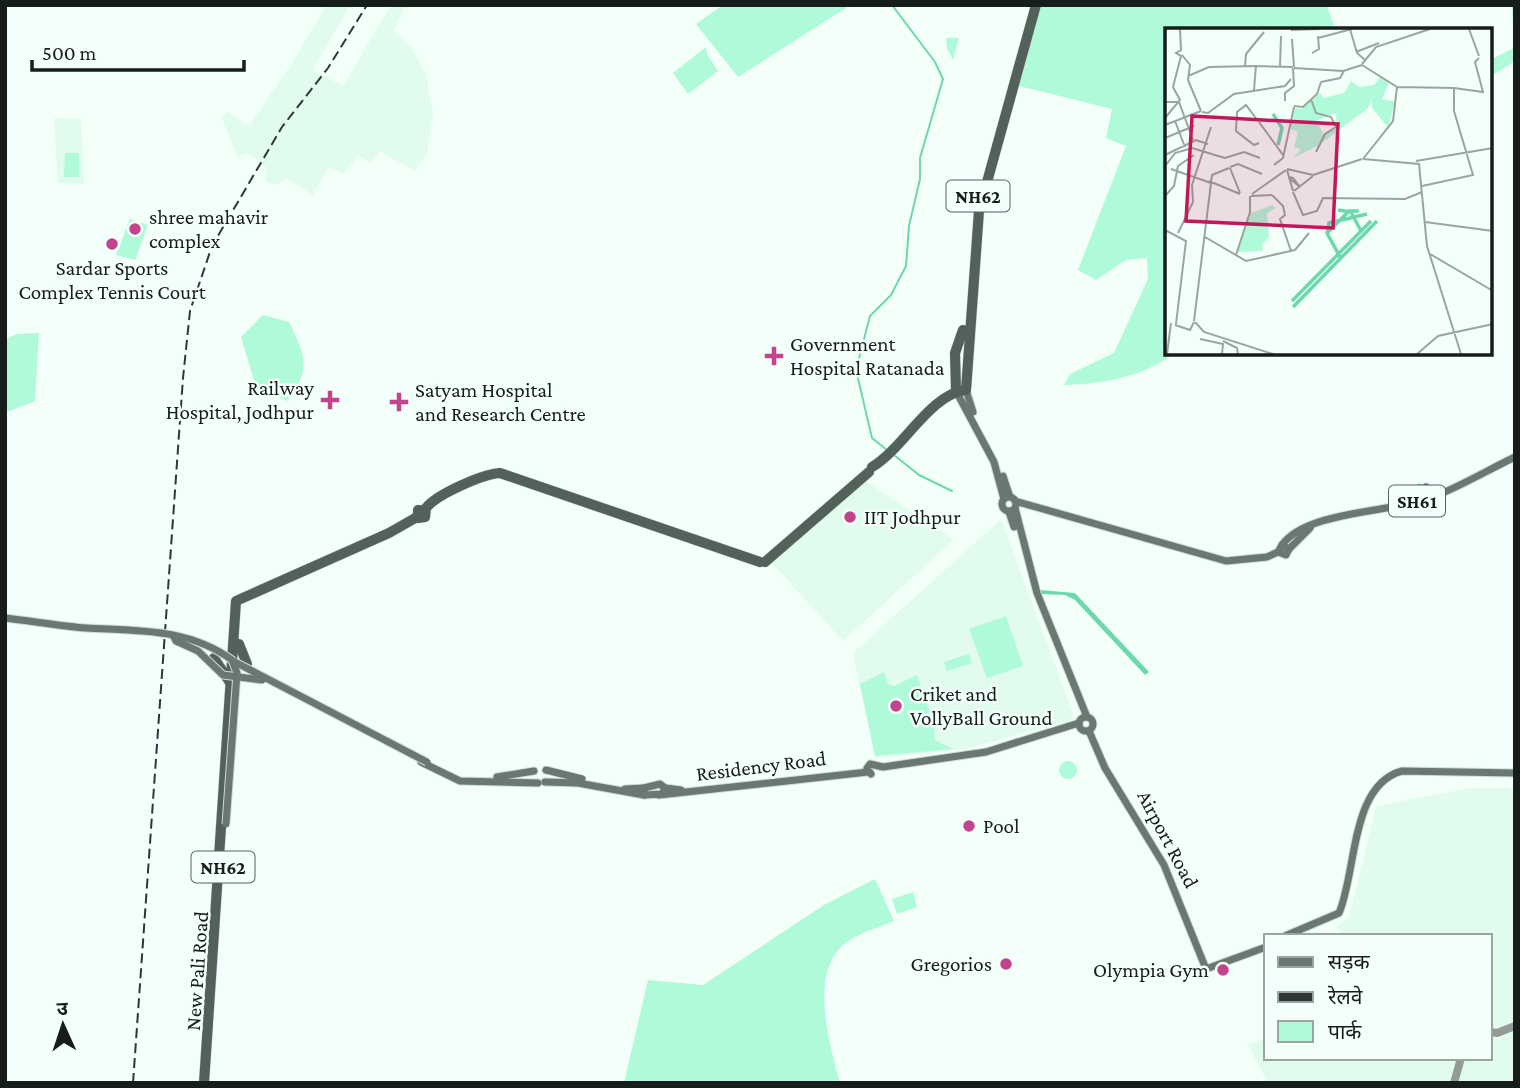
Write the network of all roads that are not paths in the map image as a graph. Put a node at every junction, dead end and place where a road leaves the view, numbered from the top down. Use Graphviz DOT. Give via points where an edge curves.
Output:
graph roads {
  1 [pos="1033,5"];
  2 [pos="959,387"];
  3 [pos="1515,457"];
  4 [pos="1439,495"];
  5 [pos="1412,502"];
  6 [pos="1012,504"];
  7 [pos="5,620"];
  8 [pos="174,636"];
  9 [pos="236,650"];
  10 [pos="247,663"];
  11 [pos="248,676"];
  12 [pos="234,684"];
  13 [pos="1085,725"];
  14 [pos="430,765"];
  15 [pos="872,769"];
  16 [pos="546,770"];
  17 [pos="534,771"];
  18 [pos="1515,775"];
  19 [pos="541,782"];
  20 [pos="665,788"];
  21 [pos="644,791"];
  22 [pos="659,795"];
  23 [pos="224,826"];
  24 [pos="1290,934"];
  25 [pos="1300,934"];
  26 [pos="1264,946"];
  27 [pos="206,1083"];
  1 -- 2 [label="highway, NH62" via="979,211"];
  2 -- 6 [label="main road, Airport Road" via="999,462"];
  2 -- 9 [label="highway, NH62" via="763,561 503,470 479,475 425,502 421,514 389,533 239,603"];
  3 -- 4 [label="main road, SH61"];
  4 -- 5 [label="main road, SH61"];
  4 -- 5 [label="main road" via="1423,488"];
  5 -- 6 [label="main road, SH61" via="1313,525 1283,549 1256,559 1222,561 1033,505"];
  6 -- 13 [label="main road, Airport Road" via="1037,593"];
  7 -- 8 [label="main road, bridge"];
  7 -- 9 [label="main road, bridge" via="176,633 208,646"];
  8 -- 14 [label="main road, bridge" via="223,675 259,678"];
  8 -- 23 [label="main road, bridge" via="197,644 232,667"];
  9 -- 10 [label="highway"];
  9 -- 12 [label="highway, New Pali Road / NH62"];
  9 -- 12 [label="highway" via="217,654"];
  9 -- 14 [label="main road, bridge"];
  9 -- 23 [label="main road, bridge"];
  11 -- 12 [label="highway"];
  12 -- 23 [label="highway, New Pali Road / NH62"];
  13 -- 15 [label="main road" via="986,752"];
  13 -- 26 [label="main road, Airport Road" via="1112,780 1164,864 1208,966"];
  14 -- 17 [label="main road, Residency Road" via="465,778"];
  14 -- 19 [label="main road, Residency Road" via="465,782"];
  15 -- 20 [label="main road, Residency Road"];
  15 -- 22 [label="main road, Residency Road"];
  16 -- 17 [label="main road, Residency Road"];
  16 -- 19 [label="main road" via="548,777"];
  16 -- 21 [label="main road, Residency Road"];
  17 -- 19 [label="main road" via="533,776"];
  18 -- 24 [label="main road" via="1408,771 1388,777 1371,794 1362,818 1339,913"];
  18 -- 25 [label="main road" via="1409,775 1385,783 1366,819 1342,915"];
  19 -- 21 [label="main road, Residency Road"];
  20 -- 21 [label="main road, Residency Road" via="657,784"];
  20 -- 22 [label="main road"];
  21 -- 22 [label="main road, Residency Road"];
  23 -- 27 [label="highway, New Pali Road / NH62"];
}
